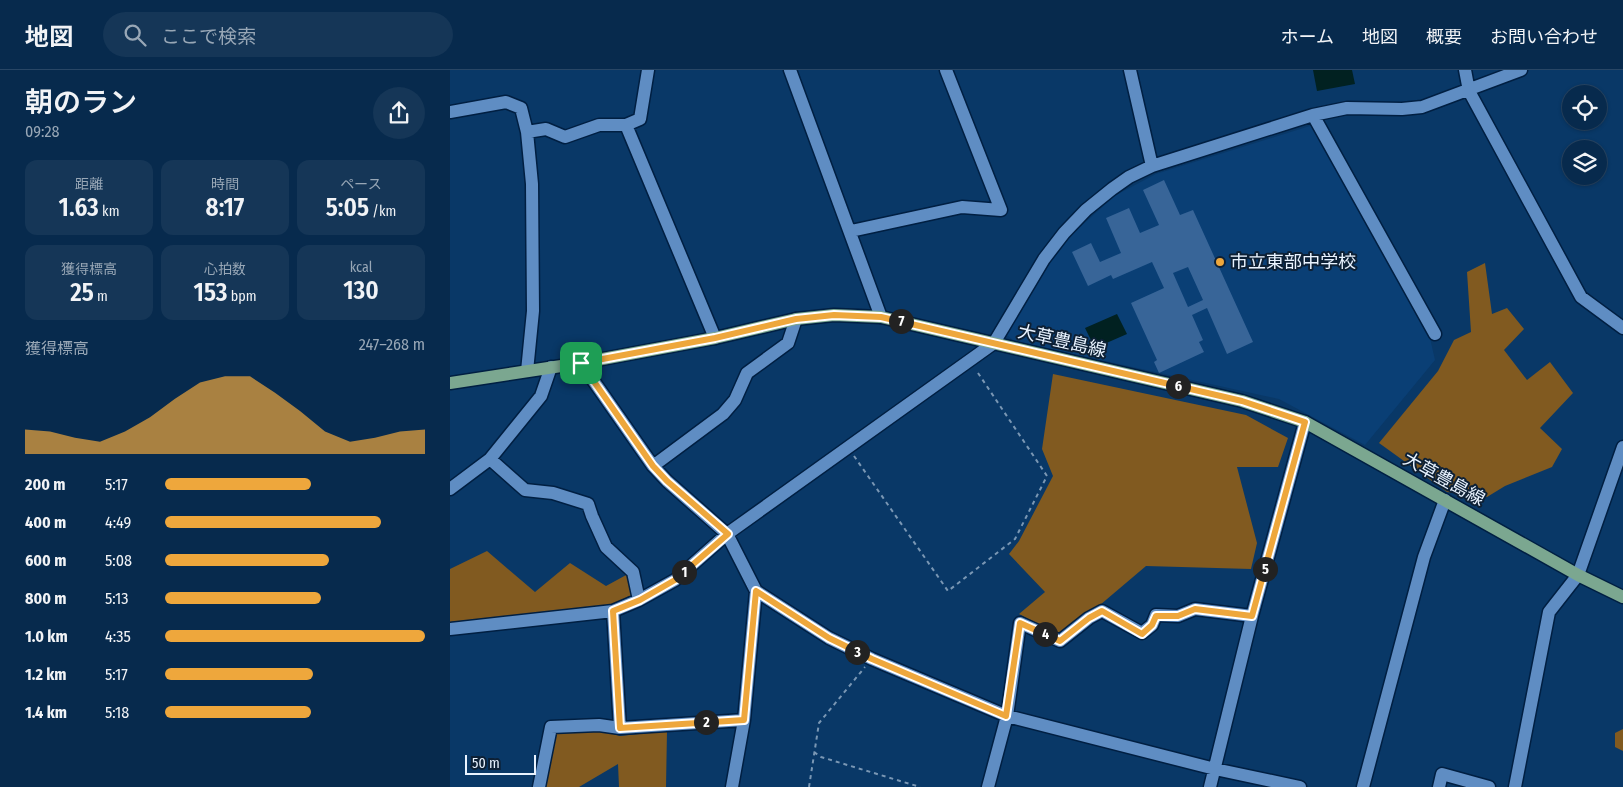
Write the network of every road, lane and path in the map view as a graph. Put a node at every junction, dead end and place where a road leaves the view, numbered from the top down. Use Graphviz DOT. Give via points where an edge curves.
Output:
graph roads {
  1 [pos="648,70"];
  2 [pos="790,70"];
  3 [pos="946,70"];
  4 [pos="1130,70"];
  5 [pos="1465,70"];
  6 [pos="1521,70"];
  7 [pos="1469,90"];
  8 [pos="450,112"];
  9 [pos="1313,115"];
  10 [pos="626,125"];
  11 [pos="527,132"];
  12 [pos="1152,166"];
  13 [pos="851,230"];
  14 [pos="881,317"];
  15 [pos="796,319"];
  16 [pos="1623,328"];
  17 [pos="1436,334"];
  18 [pos="715,338"];
  19 [pos="994,343"];
  20 [pos="969,359"];
  21 [pos="581,363"];
  22 [pos="551,367"];
  23 [pos="527,371"];
  24 [pos="450,383"];
  25 [pos="1305,422"];
  26 [pos="1623,447"];
  27 [pos="849,448"];
  28 [pos="490,459"];
  29 [pos="653,466"];
  30 [pos="450,489"];
  31 [pos="1446,500"];
  32 [pos="728,534"];
  33 [pos="1578,575"];
  34 [pos="756,591"];
  35 [pos="1623,597"];
  36 [pos="640,600"];
  37 [pos="613,611"];
  38 [pos="1252,616"];
  39 [pos="450,629"];
  40 [pos="872,659"];
  41 [pos="1006,716"];
  42 [pos="744,720"];
  43 [pos="620,728"];
  44 [pos="814,752"];
  45 [pos="1214,769"];
  46 [pos="540,787"];
  47 [pos="732,787"];
  48 [pos="809,787"];
  49 [pos="920,787"];
  50 [pos="988,787"];
  51 [pos="1210,787"];
  52 [pos="1300,787"];
  53 [pos="1363,787"];
  54 [pos="1439,787"];
  55 [pos="1489,787"];
  56 [pos="1515,787"];
  1 -- 10 [label="street" via="640,119"];
  2 -- 13 [label="street"];
  3 -- 13 [label="street" via="1001,210 962,207"];
  4 -- 12 [label="street"];
  5 -- 7 [label="street"];
  6 -- 7 [label="street"];
  7 -- 9 [label="street" via="1422,107 1347,108"];
  7 -- 16 [label="street" via="1582,297"];
  8 -- 11 [label="street" via="506,102 521,108"];
  9 -- 12 [label="street"];
  9 -- 17 [label="street"];
  10 -- 11 [label="street" via="599,125 565,137 546,128"];
  10 -- 18 [label="street"];
  11 -- 23 [label="street" via="532,184 533,312"];
  12 -- 19 [label="street" via="1112,189 1064,233 1044,259"];
  13 -- 14 [label="street"];
  14 -- 15 [label="main road, 大草豊島線" via="834,315"];
  14 -- 19 [label="main road, 大草豊島線"];
  15 -- 18 [label="main road, 大草豊島線"];
  15 -- 29 [label="street" via="788,343 747,373 735,400 723,414"];
  18 -- 21 [label="main road, 大草豊島線"];
  19 -- 20 [label="street"];
  19 -- 25 [label="main road, 大草豊島線" via="1242,401"];
  20 -- 27 [label="street"];
  20 -- 27 [label="path" via="1047,476 1015,539 948,591"];
  21 -- 22 [label="main road, 大草豊島線"];
  21 -- 29 [label="street"];
  22 -- 23 [label="main road, 大草豊島線"];
  22 -- 28 [label="street" via="541,396"];
  23 -- 24 [label="main road, 大草豊島線"];
  25 -- 31 [label="main road, 大草豊島線"];
  25 -- 38 [label="street"];
  26 -- 33 [label="street"];
  27 -- 32 [label="street"];
  28 -- 30 [label="street"];
  28 -- 36 [label="street" via="525,490 553,493 588,504 606,547 633,572"];
  29 -- 32 [label="street"];
  31 -- 33 [label="main road, 大草豊島線"];
  31 -- 53 [label="street" via="1424,557"];
  32 -- 34 [label="street"];
  32 -- 36 [label="street" via="675,580"];
  33 -- 35 [label="main road, 大草豊島線"];
  33 -- 56 [label="street" via="1549,612"];
  34 -- 40 [label="street" via="829,638"];
  34 -- 42 [label="street"];
  36 -- 37 [label="street"];
  37 -- 39 [label="street"];
  37 -- 43 [label="street"];
  38 -- 41 [label="street" via="1195,609 1178,616 1156,616 1142,634 1102,611 1060,641 1020,623"];
  38 -- 45 [label="street"];
  40 -- 41 [label="street"];
  40 -- 44 [label="path" via="818,722"];
  41 -- 45 [label="street"];
  41 -- 50 [label="street"];
  42 -- 43 [label="street"];
  42 -- 47 [label="street"];
  43 -- 46 [label="street" via="599,725 551,727"];
  44 -- 48 [label="path"];
  44 -- 49 [label="path" via="821,757"];
  45 -- 51 [label="street"];
  45 -- 52 [label="street"];
  54 -- 55 [label="street" via="1442,774"];
}
